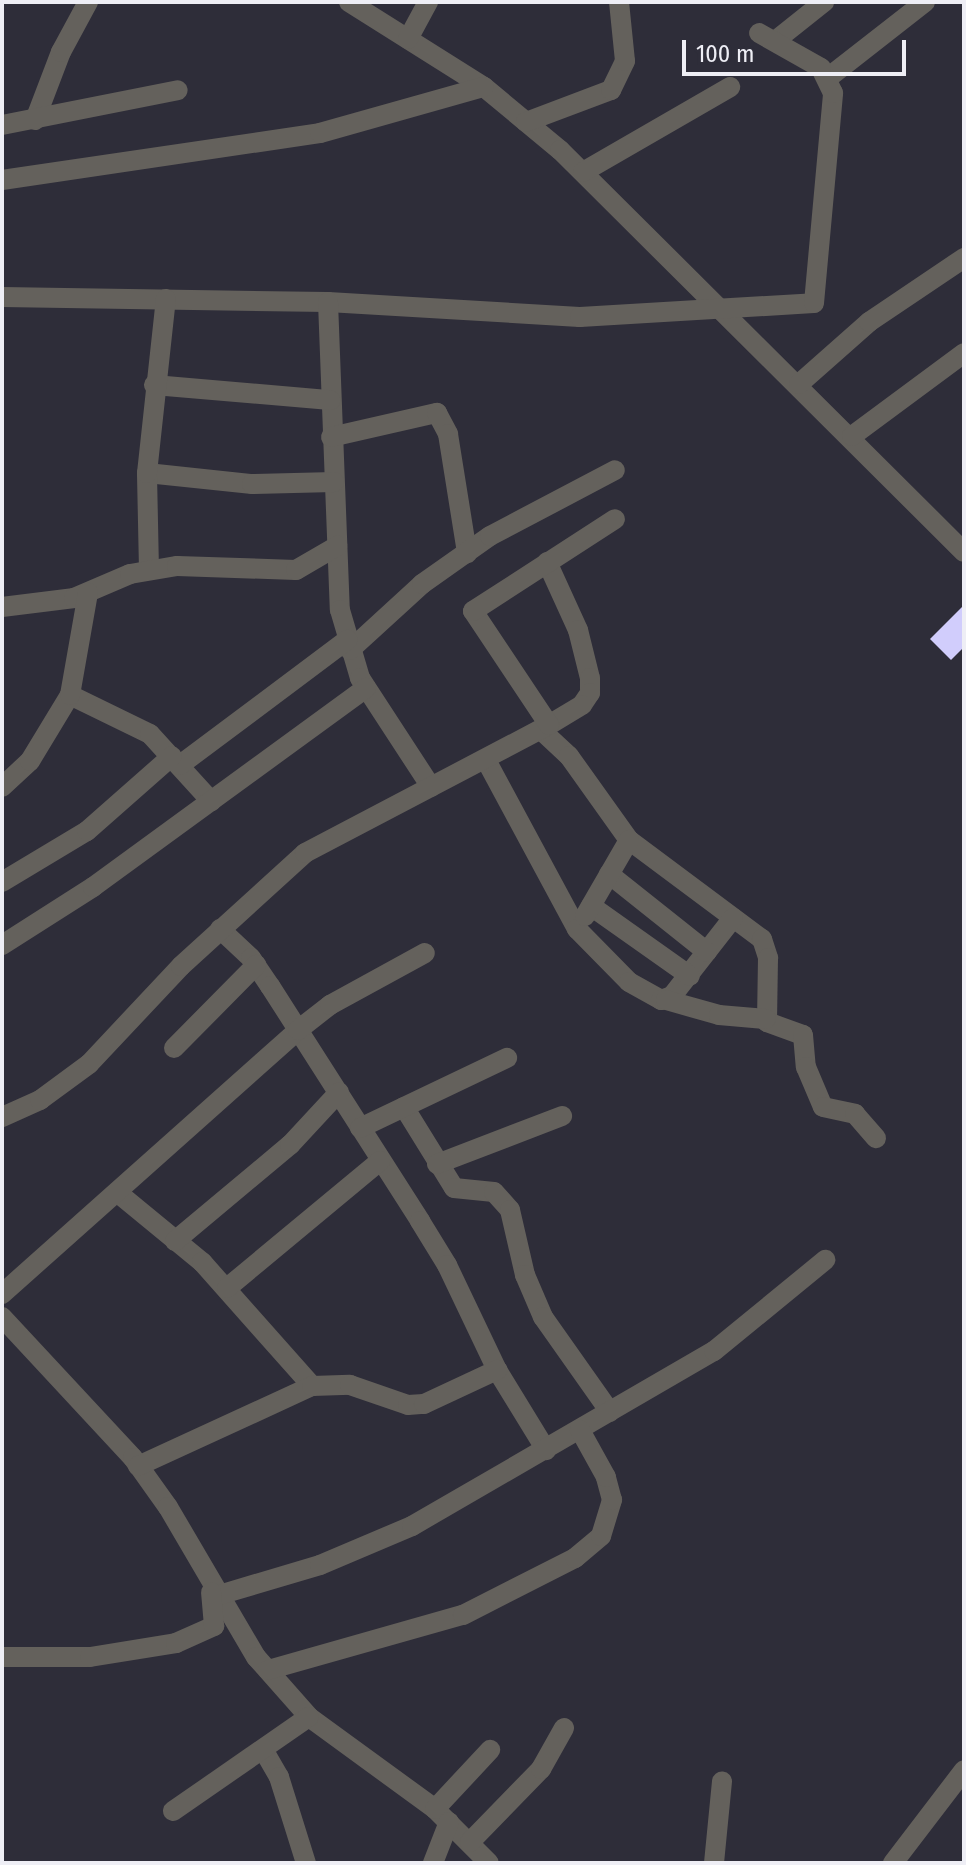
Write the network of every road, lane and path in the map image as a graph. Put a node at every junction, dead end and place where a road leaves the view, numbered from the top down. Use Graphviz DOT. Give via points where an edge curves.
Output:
graph roads {
  1 [pos="88,2"];
  2 [pos="349,2"];
  3 [pos="428,2"];
  4 [pos="619,2"];
  5 [pos="824,2"];
  6 [pos="925,2"];
  7 [pos="408,39"];
  8 [pos="829,77"];
  9 [pos="484,87"];
  10 [pos="730,87"];
  11 [pos="178,90"];
  12 [pos="35,120"];
  13 [pos="526,122"];
  14 [pos="2,125"];
  15 [pos="583,172"];
  16 [pos="2,180"];
  17 [pos="962,264"];
  18 [pos="2,297"];
  19 [pos="166,299"];
  20 [pos="328,302"];
  21 [pos="724,312"];
  22 [pos="964,353"];
  23 [pos="799,384"];
  24 [pos="154,385"];
  25 [pos="330,400"];
  26 [pos="852,436"];
  27 [pos="331,437"];
  28 [pos="615,470"];
  29 [pos="147,473"];
  30 [pos="334,482"];
  31 [pos="615,519"];
  32 [pos="337,546"];
  33 [pos="964,552"];
  34 [pos="467,553"];
  35 [pos="547,562"];
  36 [pos="149,570"];
  37 [pos="88,593"];
  38 [pos="8,606"];
  39 [pos="2,627"];
  40 [pos="348,645"];
  41 [pos="366,688"];
  42 [pos="70,695"];
  43 [pos="545,728"];
  44 [pos="486,760"];
  45 [pos="176,761"];
  46 [pos="2,787"];
  47 [pos="431,787"];
  48 [pos="211,801"];
  49 [pos="629,840"];
  50 [pos="609,874"];
  51 [pos="2,882"];
  52 [pos="591,906"];
  53 [pos="733,918"];
  54 [pos="220,929"];
  55 [pos="577,929"];
  56 [pos="2,945"];
  57 [pos="707,952"];
  58 [pos="425,953"];
  59 [pos="256,965"];
  60 [pos="690,976"];
  61 [pos="666,1000"];
  62 [pos="766,1019"];
  63 [pos="298,1030"];
  64 [pos="174,1048"];
  65 [pos="507,1058"];
  66 [pos="339,1092"];
  67 [pos="404,1107"];
  68 [pos="562,1116"];
  69 [pos="2,1117"];
  70 [pos="360,1128"];
  71 [pos="876,1138"];
  72 [pos="380,1161"];
  73 [pos="437,1164"];
  74 [pos="118,1193"];
  75 [pos="175,1241"];
  76 [pos="825,1260"];
  77 [pos="227,1288"];
  78 [pos="2,1294"];
  79 [pos="2,1317"];
  80 [pos="497,1370"];
  81 [pos="312,1386"];
  82 [pos="610,1412"];
  83 [pos="580,1430"];
  84 [pos="546,1450"];
  85 [pos="138,1466"];
  86 [pos="208,1575"];
  87 [pos="219,1595"];
  88 [pos="2,1657"];
  89 [pos="268,1670"];
  90 [pos="309,1717"];
  91 [pos="564,1728"];
  92 [pos="490,1750"];
  93 [pos="264,1751"];
  94 [pos="964,1770"];
  95 [pos="722,1781"];
  96 [pos="173,1811"];
  97 [pos="442,1816"];
  98 [pos="470,1842"];
  99 [pos="306,1863"];
  100 [pos="433,1863"];
  101 [pos="489,1863"];
  102 [pos="714,1863"];
  103 [pos="893,1863"];
  1 -- 12 [label="street" via="61,52"];
  2 -- 7 [label="street"];
  3 -- 7 [label="street"];
  4 -- 13 [label="street" via="625,61 611,90"];
  5 -- 8 [label="street" via="767,37"];
  6 -- 8 [label="street"];
  7 -- 9 [label="street"];
  8 -- 21 [label="street" via="833,93 814,303"];
  9 -- 13 [label="street"];
  9 -- 16 [label="street" via="320,133"];
  10 -- 15 [label="street"];
  11 -- 12 [label="street"];
  12 -- 14 [label="street"];
  13 -- 15 [label="street"];
  15 -- 21 [label="street"];
  17 -- 23 [label="street" via="869,322"];
  18 -- 19 [label="street"];
  19 -- 20 [label="street"];
  19 -- 24 [label="street"];
  20 -- 21 [label="street" via="580,317"];
  20 -- 25 [label="street"];
  21 -- 23 [label="street"];
  22 -- 26 [label="street"];
  23 -- 26 [label="street"];
  24 -- 25 [label="street"];
  24 -- 29 [label="street"];
  25 -- 27 [label="street"];
  26 -- 33 [label="street"];
  27 -- 30 [label="street"];
  27 -- 34 [label="street" via="437,413 448,434"];
  28 -- 34 [label="street"];
  29 -- 30 [label="street" via="252,484"];
  29 -- 36 [label="street"];
  30 -- 32 [label="street"];
  31 -- 35 [label="street"];
  32 -- 36 [label="street" via="296,570"];
  32 -- 40 [label="street"];
  34 -- 40 [label="street"];
  35 -- 43 [label="street" via="578,630 590,693 582,705"];
  35 -- 43 [label="street" via="473,611"];
  36 -- 37 [label="street"];
  37 -- 38 [label="street"];
  37 -- 42 [label="street"];
  38 -- 39 [label="street"];
  40 -- 41 [label="street"];
  40 -- 45 [label="street"];
  41 -- 47 [label="street"];
  41 -- 48 [label="street"];
  42 -- 45 [label="street" via="150,734"];
  42 -- 46 [label="street" via="38,750"];
  43 -- 44 [label="street"];
  43 -- 49 [label="street"];
  44 -- 47 [label="street"];
  44 -- 55 [label="street"];
  45 -- 48 [label="street"];
  45 -- 51 [label="street" via="87,831"];
  47 -- 54 [label="street" via="305,853"];
  48 -- 56 [label="street"];
  49 -- 50 [label="street"];
  49 -- 53 [label="street"];
  50 -- 52 [label="street"];
  50 -- 57 [label="street"];
  52 -- 55 [label="street"];
  52 -- 60 [label="street"];
  53 -- 57 [label="street"];
  53 -- 62 [label="street" via="766,944"];
  54 -- 59 [label="street"];
  54 -- 69 [label="street" via="89,1064 40,1100"];
  55 -- 61 [label="street" via="629,982"];
  57 -- 60 [label="street"];
  58 -- 63 [label="street" via="357,988"];
  59 -- 63 [label="street"];
  59 -- 64 [label="street"];
  60 -- 61 [label="street"];
  61 -- 62 [label="street" via="719,1015"];
  62 -- 71 [label="street" via="772,1027 803,1035 806,1067 825,1109 855,1114"];
  63 -- 66 [label="street"];
  63 -- 74 [label="street"];
  65 -- 67 [label="street"];
  66 -- 70 [label="street"];
  66 -- 75 [label="street" via="290,1145"];
  67 -- 70 [label="street"];
  67 -- 73 [label="street"];
  68 -- 73 [label="street"];
  70 -- 72 [label="street"];
  72 -- 77 [label="street"];
  72 -- 80 [label="street" via="447,1265"];
  73 -- 82 [label="street" via="454,1188 494,1192 502,1198 543,1317"];
  74 -- 75 [label="street"];
  74 -- 78 [label="street"];
  75 -- 77 [label="street"];
  76 -- 82 [label="street" via="714,1351"];
  77 -- 81 [label="street"];
  79 -- 85 [label="street"];
  80 -- 81 [label="street" via="424,1404 408,1405 350,1385"];
  80 -- 84 [label="street"];
  81 -- 85 [label="street"];
  82 -- 83 [label="street"];
  83 -- 84 [label="street"];
  83 -- 89 [label="street" via="606,1477 612,1500 601,1536 575,1558 463,1615"];
  84 -- 87 [label="street" via="412,1526 320,1565"];
  85 -- 86 [label="street"];
  86 -- 87 [label="street"];
  86 -- 88 [label="street" via="215,1618 209,1631 136,1653"];
  87 -- 89 [label="street"];
  89 -- 90 [label="street"];
  90 -- 93 [label="street"];
  90 -- 97 [label="street"];
  91 -- 98 [label="street" via="541,1769"];
  92 -- 97 [label="street"];
  93 -- 96 [label="street"];
  93 -- 99 [label="street" via="282,1786"];
  94 -- 103 [label="street"];
  95 -- 102 [label="street"];
  97 -- 98 [label="street"];
  97 -- 100 [label="street"];
  98 -- 101 [label="street"];
}
